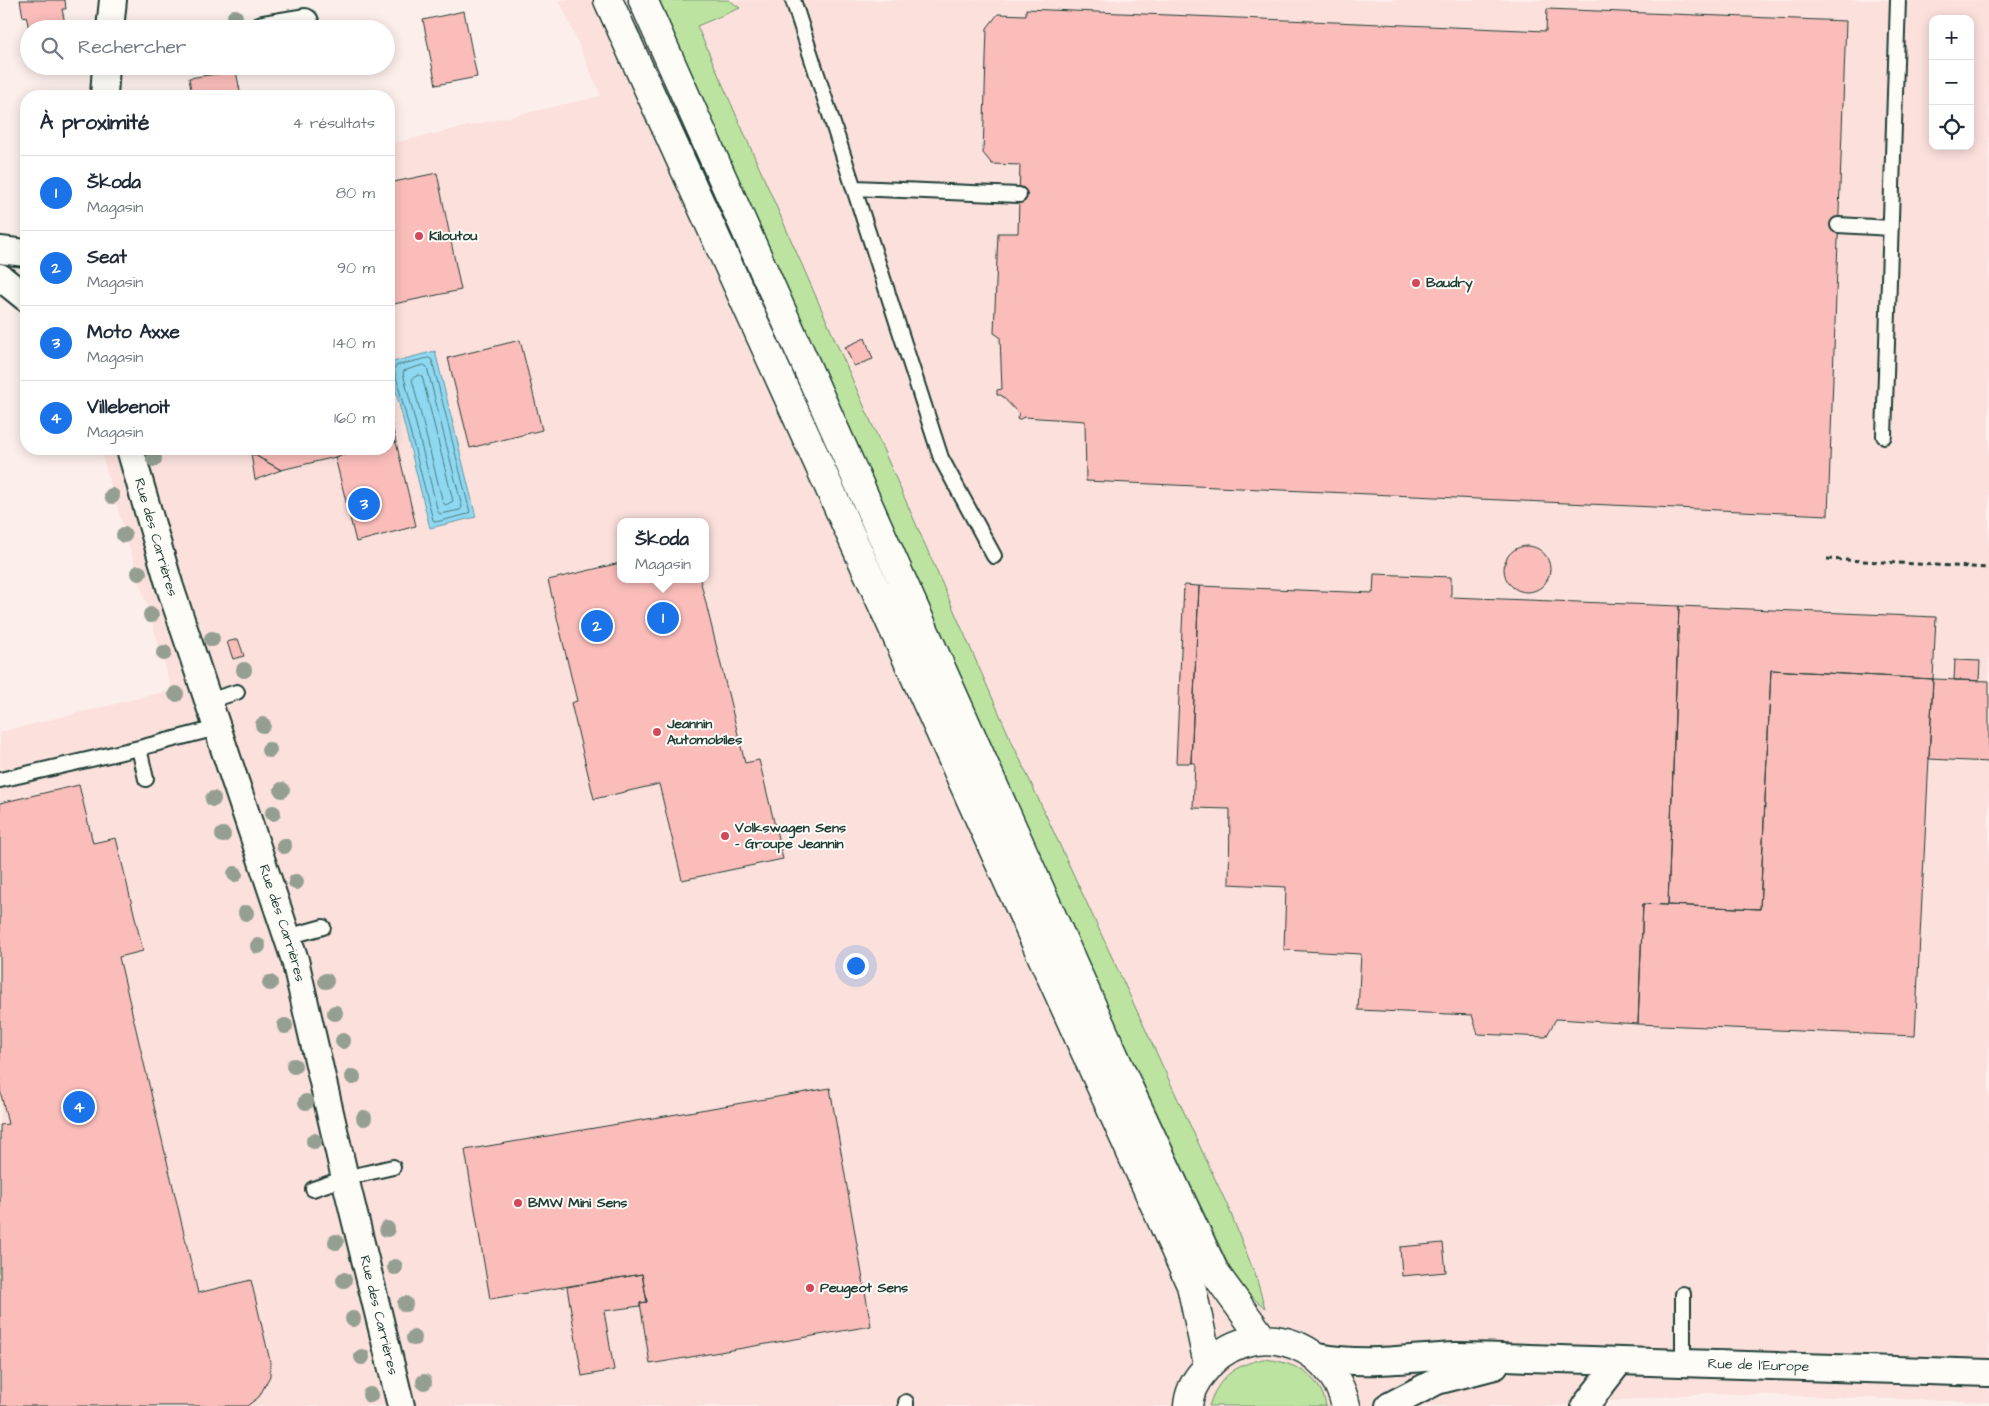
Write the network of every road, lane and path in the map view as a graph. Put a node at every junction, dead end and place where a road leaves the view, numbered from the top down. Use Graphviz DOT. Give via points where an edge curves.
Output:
graph roads {
  1 [pos="113,0"];
  2 [pos="608,0"];
  3 [pos="643,0"];
  4 [pos="793,0"];
  5 [pos="1898,0"];
  6 [pos="111,20"];
  7 [pos="105,75"];
  8 [pos="104,90"];
  9 [pos="855,188"];
  10 [pos="1019,195"];
  11 [pos="1838,225"];
  12 [pos="1890,228"];
  13 [pos="0,250"];
  14 [pos="20,252"];
  15 [pos="0,277"];
  16 [pos="20,293"];
  17 [pos="1884,436"];
  18 [pos="132,455"];
  19 [pos="994,556"];
  20 [pos="1827,559"];
  21 [pos="1989,568"];
  22 [pos="237,692"];
  23 [pos="208,701"];
  24 [pos="217,728"];
  25 [pos="139,748"];
  26 [pos="146,779"];
  27 [pos="0,780"];
  28 [pos="323,928"];
  29 [pos="287,937"];
  30 [pos="393,1167"];
  31 [pos="345,1178"];
  32 [pos="313,1190"];
  33 [pos="1683,1294"];
  34 [pos="1263,1339"];
  35 [pos="1318,1358"];
  36 [pos="1529,1358"];
  37 [pos="1619,1362"];
  38 [pos="1683,1363"];
  39 [pos="1208,1364"];
  40 [pos="1989,1373"];
  41 [pos="402,1406"];
  42 [pos="1188,1406"];
  43 [pos="1346,1406"];
  44 [pos="1389,1406"];
  45 [pos="1584,1406"];
  1 -- 6 [label="street"];
  2 -- 39 [label="main road" via="1192,1285"];
  3 -- 34 [label="main road" via="1134,1099 1215,1273"];
  4 -- 9 [label="lane"];
  5 -- 12 [label="lane"];
  7 -- 8 [label="street"];
  9 -- 10 [label="lane"];
  9 -- 19 [label="lane" via="941,458"];
  11 -- 12 [label="lane"];
  12 -- 17 [label="lane"];
  13 -- 14 [label="street"];
  15 -- 16 [label="street"];
  18 -- 23 [label="street, Rue des Carrières" via="170,587"];
  20 -- 21 [label="path"];
  22 -- 23 [label="lane"];
  23 -- 24 [label="street, Rue des Carrières"];
  24 -- 25 [label="lane"];
  24 -- 29 [label="street, Rue des Carrières"];
  25 -- 26 [label="lane"];
  25 -- 27 [label="lane"];
  28 -- 29 [label="lane"];
  29 -- 31 [label="street, Rue des Carrières"];
  30 -- 31 [label="lane"];
  31 -- 32 [label="lane"];
  31 -- 41 [label="street, Rue des Carrières"];
  33 -- 38 [label="lane"];
  34 -- 35 [label="main road" via="1302,1347"];
  34 -- 39 [label="main road" via="1224,1351"];
  35 -- 36 [label="street, Rue de l'Europe" via="1384,1362 1456,1356"];
  35 -- 43 [label="main road" via="1333,1374"];
  36 -- 37 [label="street, Rue de l'Europe"];
  36 -- 44 [label="street, Rue de l'Europe" via="1437,1381"];
  37 -- 38 [label="street, Rue de l'Europe"];
  37 -- 45 [label="street"];
  38 -- 40 [label="street, Rue de l'Europe"];
  39 -- 42 [label="main road" via="1196,1381"];
}
